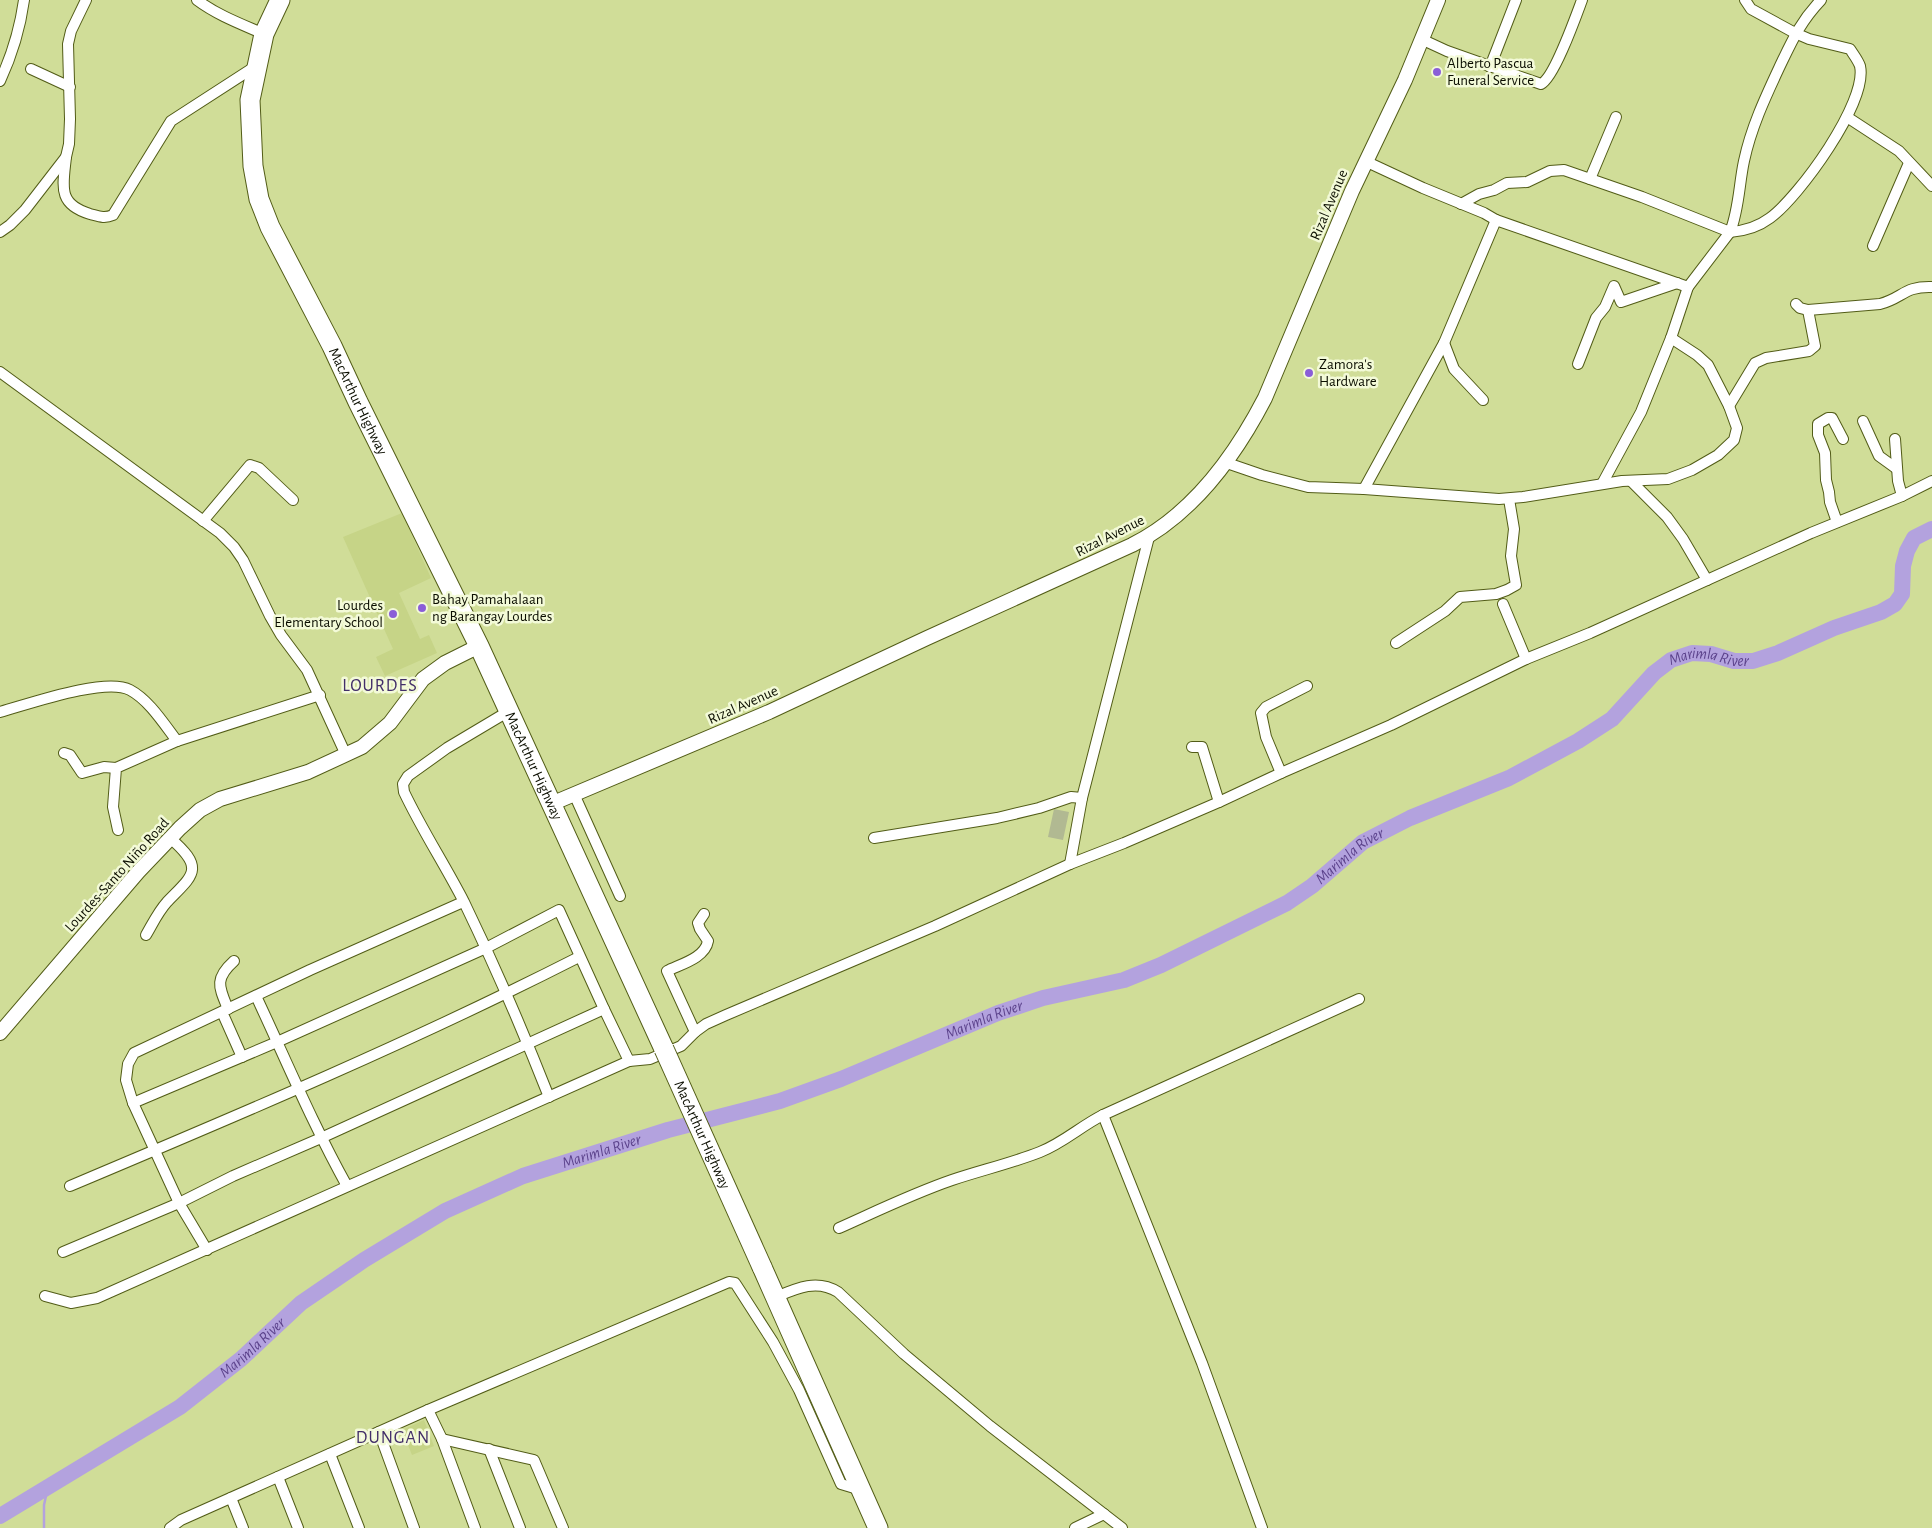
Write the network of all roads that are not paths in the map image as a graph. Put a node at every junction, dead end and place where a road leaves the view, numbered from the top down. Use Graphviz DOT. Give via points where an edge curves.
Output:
graph roads {
  1 [pos="24,0"];
  2 [pos="86,0"];
  3 [pos="197,0"];
  4 [pos="280,0"];
  5 [pos="1438,0"];
  6 [pos="1516,0"];
  7 [pos="1582,0"];
  8 [pos="1744,0"];
  9 [pos="1821,0"];
  10 [pos="1795,33"];
  11 [pos="264,34"];
  12 [pos="1422,39"];
  13 [pos="256,66"];
  14 [pos="1490,67"];
  15 [pos="31,69"];
  16 [pos="0,81"];
  17 [pos="70,87"];
  18 [pos="1616,117"];
  19 [pos="1847,117"];
  20 [pos="66,157"];
  21 [pos="1365,161"];
  22 [pos="1909,163"];
  23 [pos="1590,179"];
  24 [pos="1932,186"];
  25 [pos="1461,204"];
  26 [pos="1496,220"];
  27 [pos="0,232"];
  28 [pos="1730,232"];
  29 [pos="1873,246"];
  30 [pos="1677,283"];
  31 [pos="1688,287"];
  32 [pos="1932,287"];
  33 [pos="1796,304"];
  34 [pos="1808,310"];
  35 [pos="1671,338"];
  36 [pos="1444,343"];
  37 [pos="1578,364"];
  38 [pos="0,372"];
  39 [pos="1483,400"];
  40 [pos="1730,406"];
  41 [pos="1863,421"];
  42 [pos="1843,440"];
  43 [pos="1895,440"];
  44 [pos="1224,462"];
  45 [pos="1897,469"];
  46 [pos="1932,480"];
  47 [pos="1631,481"];
  48 [pos="1602,484"];
  49 [pos="1364,489"];
  50 [pos="1902,496"];
  51 [pos="1509,499"];
  52 [pos="293,500"];
  53 [pos="203,521"];
  54 [pos="1837,522"];
  55 [pos="1148,537"];
  56 [pos="1707,580"];
  57 [pos="1503,604"];
  58 [pos="1396,643"];
  59 [pos="479,646"];
  60 [pos="1526,659"];
  61 [pos="1306,686"];
  62 [pos="320,695"];
  63 [pos="509,711"];
  64 [pos="0,712"];
  65 [pos="177,741"];
  66 [pos="1192,747"];
  67 [pos="64,753"];
  68 [pos="346,756"];
  69 [pos="116,768"];
  70 [pos="1281,772"];
  71 [pos="574,794"];
  72 [pos="1082,798"];
  73 [pos="1219,802"];
  74 [pos="551,804"];
  75 [pos="118,830"];
  76 [pos="170,838"];
  77 [pos="874,838"];
  78 [pos="1070,864"];
  79 [pos="620,896"];
  80 [pos="464,902"];
  81 [pos="704,914"];
  82 [pos="146,935"];
  83 [pos="486,948"];
  84 [pos="579,957"];
  85 [pos="234,961"];
  86 [pos="506,994"];
  87 [pos="256,996"];
  88 [pos="1359,998"];
  89 [pos="604,1009"];
  90 [pos="225,1010"];
  91 [pos="694,1032"];
  92 [pos="0,1033"];
  93 [pos="278,1042"];
  94 [pos="528,1042"];
  95 [pos="242,1057"];
  96 [pos="629,1061"];
  97 [pos="299,1087"];
  98 [pos="549,1097"];
  99 [pos="133,1103"];
  100 [pos="1103,1115"];
  101 [pos="321,1138"];
  102 [pos="155,1151"];
  103 [pos="70,1186"];
  104 [pos="347,1186"];
  105 [pos="179,1203"];
  106 [pos="839,1228"];
  107 [pos="207,1250"];
  108 [pos="63,1252"];
  109 [pos="45,1296"];
  110 [pos="776,1297"];
  111 [pos="428,1410"];
  112 [pos="379,1432"];
  113 [pos="442,1439"];
  114 [pos="489,1449"];
  115 [pos="330,1454"];
  116 [pos="278,1477"];
  117 [pos="861,1491"];
  118 [pos="231,1498"];
  119 [pos="1104,1514"];
  120 [pos="183,1524"];
  121 [pos="170,1528"];
  122 [pos="243,1528"];
  123 [pos="298,1528"];
  124 [pos="359,1528"];
  125 [pos="414,1528"];
  126 [pos="475,1528"];
  127 [pos="520,1528"];
  128 [pos="563,1528"];
  129 [pos="878,1528"];
  130 [pos="1075,1528"];
  131 [pos="1122,1528"];
  132 [pos="1262,1528"];
  1 -- 16 [label="street" via="9,62"];
  2 -- 17 [label="street" via="68,44"];
  3 -- 11 [label="street"];
  4 -- 11 [label="highway, MacArthur Highway"];
  5 -- 12 [label="street, Rizal Avenue"];
  6 -- 14 [label="street"];
  7 -- 14 [label="street" via="1547,80 1541,84"];
  8 -- 10 [label="street" via="1751,9"];
  9 -- 10 [label="street"];
  10 -- 19 [label="street" via="1850,49 1860,66 1858,90"];
  10 -- 28 [label="street" via="1750,140 1735,222"];
  11 -- 13 [label="highway, MacArthur Highway"];
  12 -- 14 [label="street"];
  12 -- 21 [label="street, Rizal Avenue"];
  13 -- 20 [label="street" via="170,121 113,215 102,217 72,206 64,190"];
  13 -- 59 [label="highway, MacArthur Highway" via="250,108 259,199"];
  15 -- 17 [label="street"];
  17 -- 20 [label="street"];
  18 -- 23 [label="street"];
  19 -- 22 [label="street" via="1899,151"];
  19 -- 28 [label="street" via="1795,195 1756,227"];
  20 -- 27 [label="street" via="25,210"];
  21 -- 25 [label="street"];
  21 -- 44 [label="street, Rizal Avenue" via="1264,398"];
  22 -- 24 [label="street"];
  22 -- 29 [label="street"];
  23 -- 25 [label="street" via="1564,170 1550,171 1527,182 1507,184 1480,194"];
  23 -- 28 [label="street" via="1690,214"];
  25 -- 26 [label="street"];
  26 -- 30 [label="street"];
  26 -- 36 [label="street"];
  28 -- 31 [label="street"];
  30 -- 31 [label="street"];
  30 -- 37 [label="street" via="1621,302 1614,286 1596,318"];
  31 -- 35 [label="street"];
  32 -- 34 [label="street" via="1913,287 1880,304"];
  33 -- 34 [label="street"];
  34 -- 40 [label="street" via="1815,346 1809,351 1755,362"];
  35 -- 40 [label="street" via="1708,365"];
  35 -- 48 [label="street" via="1641,412"];
  36 -- 39 [label="street" via="1454,368"];
  36 -- 49 [label="street"];
  38 -- 53 [label="street"];
  40 -- 47 [label="street" via="1736,434 1731,444 1718,455 1680,476"];
  41 -- 45 [label="street" via="1879,456"];
  42 -- 54 [label="street" via="1832,418 1818,424 1818,435 1825,453 1830,502"];
  43 -- 45 [label="street"];
  44 -- 49 [label="street" via="1308,487"];
  44 -- 55 [label="street, Rizal Avenue" via="1193,500"];
  45 -- 50 [label="street"];
  46 -- 50 [label="street"];
  47 -- 48 [label="street"];
  47 -- 56 [label="street" via="1678,532"];
  48 -- 51 [label="street"];
  49 -- 51 [label="street"];
  50 -- 54 [label="street"];
  51 -- 58 [label="street" via="1514,529 1511,556 1516,585 1496,594 1460,597 1445,611"];
  52 -- 53 [label="street" via="259,468 250,465"];
  53 -- 62 [label="street" via="220,533 243,560 270,616"];
  54 -- 56 [label="street"];
  55 -- 71 [label="street, Rizal Avenue" via="769,712"];
  55 -- 72 [label="street"];
  56 -- 60 [label="street"];
  57 -- 60 [label="street"];
  59 -- 63 [label="highway, MacArthur Highway"];
  59 -- 68 [label="street, Lourdes-Santo Niño Road" via="434,670 377,735"];
  60 -- 70 [label="street" via="1392,725"];
  61 -- 70 [label="street" via="1266,707 1261,713 1266,737"];
  62 -- 65 [label="street"];
  62 -- 68 [label="street"];
  63 -- 74 [label="highway, MacArthur Highway"];
  63 -- 80 [label="street" via="447,748 408,776 403,784 411,807"];
  64 -- 65 [label="street" via="94,687 116,686 139,696"];
  65 -- 69 [label="street"];
  66 -- 73 [label="street" via="1204,750"];
  67 -- 69 [label="street" via="82,772"];
  68 -- 76 [label="street, Lourdes-Santo Niño Road" via="308,772 210,803"];
  69 -- 75 [label="street" via="113,807"];
  70 -- 73 [label="street"];
  71 -- 74 [label="street, Rizal Avenue"];
  71 -- 79 [label="street"];
  72 -- 77 [label="street" via="1071,797 997,818"];
  72 -- 78 [label="street"];
  73 -- 78 [label="street"];
  74 -- 110 [label="highway, MacArthur Highway, bridge"];
  76 -- 82 [label="street" via="190,858 192,872 190,879 157,916"];
  76 -- 92 [label="street, Lourdes-Santo Niño Road"];
  78 -- 91 [label="street"];
  80 -- 83 [label="street"];
  80 -- 87 [label="street"];
  81 -- 91 [label="street" via="698,923 708,941 707,947 701,954 667,971"];
  83 -- 84 [label="street" via="559,910"];
  83 -- 86 [label="street"];
  83 -- 93 [label="street"];
  84 -- 86 [label="street"];
  84 -- 89 [label="street"];
  85 -- 90 [label="street" via="220,978"];
  86 -- 94 [label="street"];
  86 -- 97 [label="street"];
  87 -- 90 [label="street"];
  87 -- 93 [label="street"];
  88 -- 100 [label="street"];
  89 -- 94 [label="street"];
  89 -- 96 [label="street"];
  90 -- 95 [label="street"];
  90 -- 99 [label="street" via="134,1053 128,1064 126,1080"];
  91 -- 96 [label="street" via="681,1046 650,1059"];
  93 -- 95 [label="street"];
  93 -- 97 [label="street"];
  94 -- 98 [label="street"];
  94 -- 101 [label="street"];
  95 -- 99 [label="street"];
  96 -- 98 [label="street"];
  97 -- 101 [label="street"];
  97 -- 102 [label="street"];
  98 -- 104 [label="street"];
  99 -- 102 [label="street"];
  100 -- 106 [label="street" via="1040,1152 951,1180"];
  100 -- 132 [label="street" via="1202,1363"];
  101 -- 104 [label="street"];
  101 -- 105 [label="street"];
  102 -- 103 [label="street"];
  102 -- 105 [label="street"];
  104 -- 107 [label="street"];
  105 -- 107 [label="street"];
  105 -- 108 [label="street"];
  107 -- 109 [label="street" via="97,1298 71,1303"];
  110 -- 117 [label="highway, MacArthur Highway"];
  110 -- 119 [label="street" via="812,1285 830,1287 838,1292 990,1426"];
  111 -- 112 [label="street"];
  111 -- 113 [label="street"];
  111 -- 117 [label="street" via="733,1282 773,1342 841,1484"];
  112 -- 115 [label="street"];
  112 -- 125 [label="street"];
  113 -- 114 [label="street"];
  113 -- 126 [label="street"];
  114 -- 127 [label="street"];
  114 -- 128 [label="street" via="534,1460"];
  115 -- 116 [label="street"];
  115 -- 124 [label="street"];
  116 -- 118 [label="street"];
  116 -- 123 [label="street"];
  117 -- 129 [label="highway, MacArthur Highway"];
  118 -- 120 [label="street"];
  118 -- 122 [label="street"];
  119 -- 130 [label="street"];
  119 -- 131 [label="street"];
  120 -- 121 [label="street"];
}
